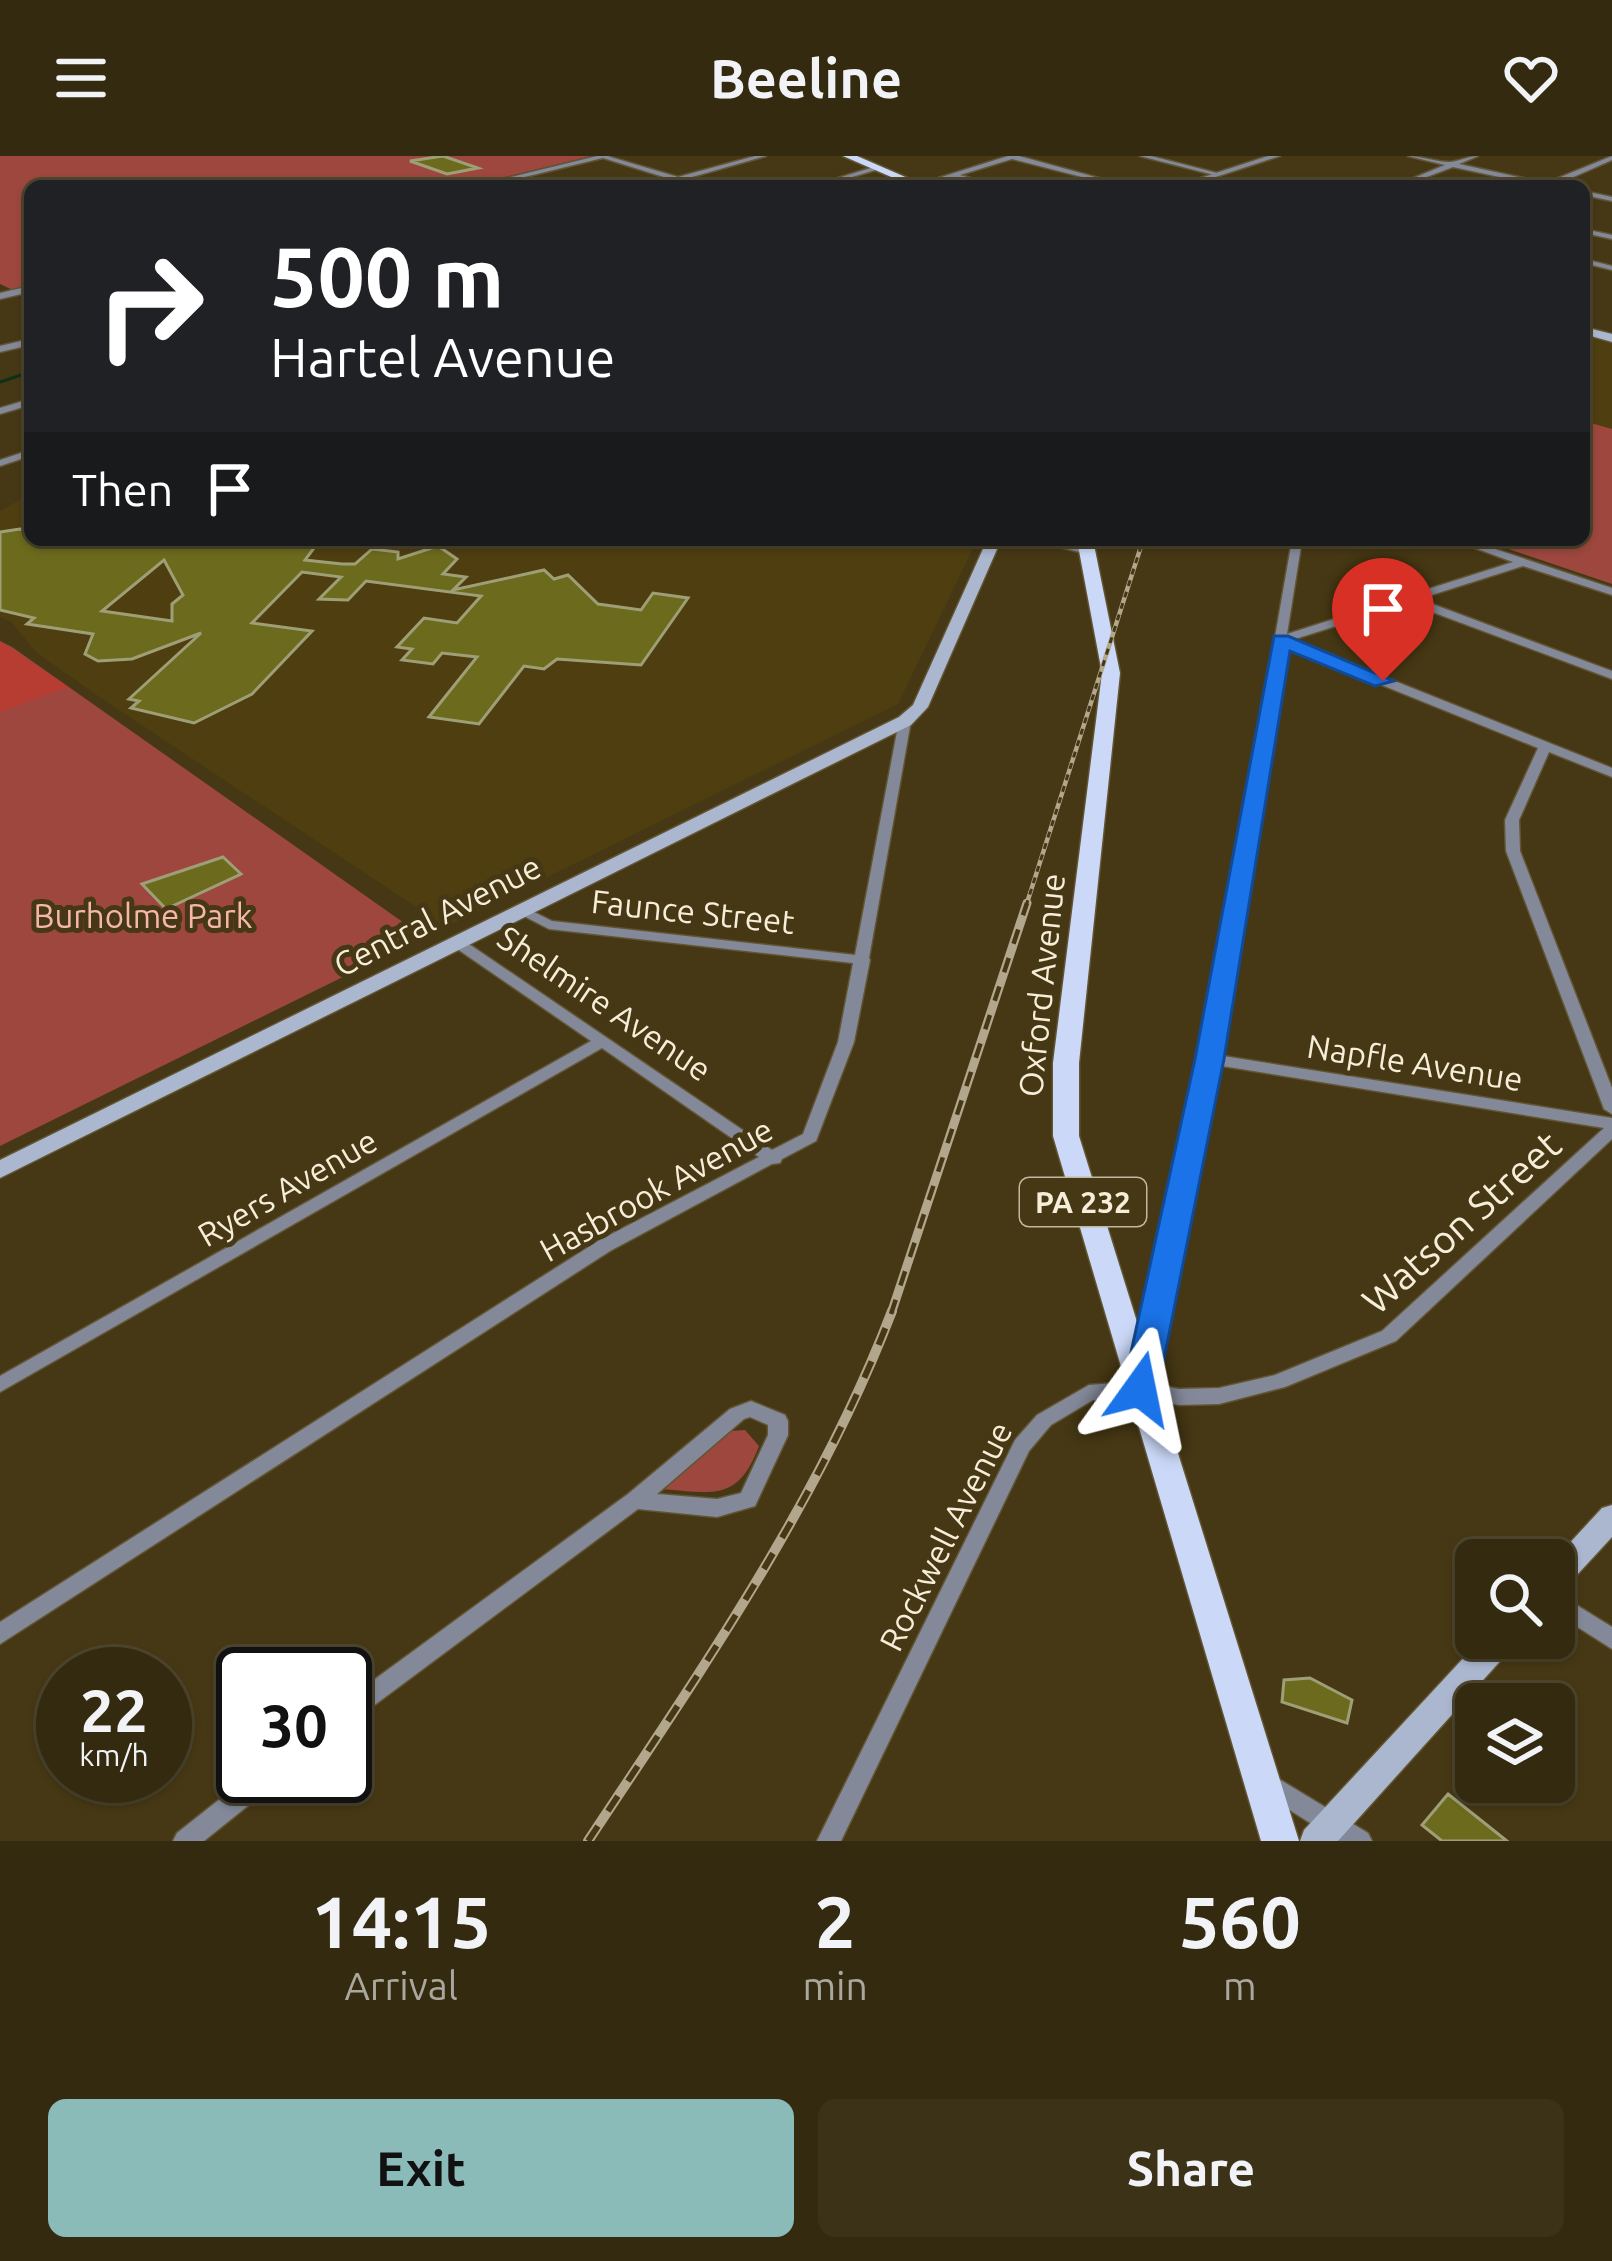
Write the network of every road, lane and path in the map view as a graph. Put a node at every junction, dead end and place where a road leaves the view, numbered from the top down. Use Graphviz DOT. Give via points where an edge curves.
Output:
graph roads {
  1 [pos="605,156"];
  2 [pos="763,156"];
  3 [pos="848,156"];
  4 [pos="1143,156"];
  5 [pos="1276,156"];
  6 [pos="1411,156"];
  7 [pos="1475,156"];
  8 [pos="1013,157"];
  9 [pos="1612,158"];
  10 [pos="1452,165"];
  11 [pos="1593,166"];
  12 [pos="877,168"];
  13 [pos="1612,170"];
  14 [pos="1218,174"];
  15 [pos="953,175"];
  16 [pos="677,178"];
  17 [pos="503,180"];
  18 [pos="670,180"];
  19 [pos="684,180"];
  20 [pos="836,180"];
  21 [pos="906,180"];
  22 [pos="938,180"];
  23 [pos="972,180"];
  24 [pos="1102,180"];
  25 [pos="1199,180"];
  26 [pos="1412,180"];
  27 [pos="1520,180"];
  28 [pos="1561,180"];
  29 [pos="991,546"];
  30 [pos="1086,546"];
  31 [pos="1297,546"];
  32 [pos="1476,546"];
  33 [pos="1524,562"];
  34 [pos="1612,592"];
  35 [pos="1411,600"];
  36 [pos="1281,640"];
  37 [pos="1612,675"];
  38 [pos="905,721"];
  39 [pos="1545,746"];
  40 [pos="1612,773"];
  41 [pos="519,910"];
  42 [pos="458,943"];
  43 [pos="863,960"];
  44 [pos="603,1042"];
  45 [pos="1209,1059"];
  46 [pos="1612,1109"];
  47 [pos="1612,1127"];
  48 [pos="774,1159"];
  49 [pos="0,1170"];
  50 [pos="0,1384"];
  51 [pos="1140,1389"];
  52 [pos="635,1500"];
  53 [pos="1612,1516"];
  54 [pos="1575,1557"];
  55 [pos="1575,1614"];
  56 [pos="0,1634"];
  57 [pos="1612,1640"];
  58 [pos="1483,1659"];
  59 [pos="372,1694"];
  60 [pos="1261,1779"];
  61 [pos="233,1803"];
  62 [pos="1336,1835"];
  63 [pos="185,1841"];
  64 [pos="829,1841"];
  65 [pos="1280,1841"];
  1 -- 16 [label="street"];
  1 -- 17 [label="street"];
  2 -- 16 [label="street"];
  3 -- 12 [label="main road"];
  4 -- 14 [label="street"];
  5 -- 14 [label="street"];
  6 -- 10 [label="street"];
  7 -- 10 [label="street"];
  8 -- 15 [label="street"];
  8 -- 24 [label="street"];
  9 -- 11 [label="street"];
  10 -- 26 [label="street"];
  10 -- 27 [label="street"];
  11 -- 13 [label="street"];
  11 -- 28 [label="street"];
  12 -- 20 [label="street"];
  12 -- 21 [label="main road"];
  14 -- 25 [label="street"];
  15 -- 22 [label="street"];
  15 -- 23 [label="street"];
  16 -- 18 [label="street"];
  16 -- 19 [label="street"];
  29 -- 38 [label="main road, Hasbrook Avenue" via="920,707"];
  30 -- 51 [label="main road, Oxford Avenue / PA 232" via="1112,673 1064,1117"];
  31 -- 36 [label="street"];
  32 -- 33 [label="street"];
  33 -- 34 [label="street"];
  33 -- 35 [label="street"];
  35 -- 36 [label="street"];
  35 -- 37 [label="street"];
  36 -- 39 [label="street"];
  36 -- 45 [label="street"];
  38 -- 41 [label="main road, Central Avenue"];
  38 -- 43 [label="street, Hasbrook Avenue"];
  39 -- 40 [label="street"];
  39 -- 46 [label="street" via="1512,820 1513,851"];
  41 -- 42 [label="main road, Central Avenue"];
  41 -- 43 [label="street, Faunce Street" via="549,925"];
  42 -- 44 [label="street, Shelmire Avenue"];
  42 -- 49 [label="main road, Central Avenue"];
  43 -- 48 [label="street, Hasbrook Avenue" via="826,1103 810,1137"];
  44 -- 48 [label="street, Shelmire Avenue"];
  44 -- 50 [label="street, Ryers Avenue"];
  45 -- 47 [label="street, Napfle Avenue"];
  45 -- 51 [label="street"];
  47 -- 51 [label="street, Watson Street" via="1389,1336 1278,1382 1219,1396"];
  48 -- 56 [label="street, Hasbrook Avenue" via="604,1246"];
  51 -- 60 [label="main road, Oxford Avenue / PA 232"];
  51 -- 64 [label="street, Rockwell Avenue" via="1089,1393 1044,1420 1022,1446"];
  52 -- 52 [label="street" via="717,1508 748,1500 778,1421 751,1409 736,1414"];
  52 -- 59 [label="street"];
  53 -- 54 [label="main road"];
  55 -- 57 [label="street"];
  58 -- 62 [label="main road"];
  60 -- 62 [label="street"];
  60 -- 65 [label="main road, Oxford Avenue / PA 232"];
  61 -- 63 [label="street"];
}
